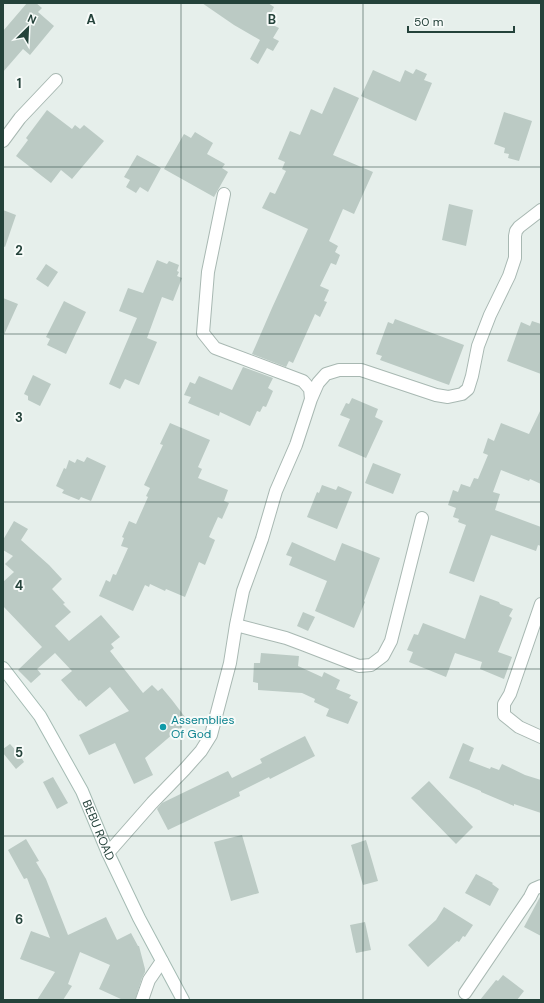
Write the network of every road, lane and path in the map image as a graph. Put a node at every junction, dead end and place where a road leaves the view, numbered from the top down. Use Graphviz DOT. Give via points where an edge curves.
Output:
graph roads {
  1 [pos="56,80"];
  2 [pos="3,141"];
  3 [pos="224,194"];
  4 [pos="541,210"];
  5 [pos="311,399"];
  6 [pos="422,518"];
  7 [pos="541,604"];
  8 [pos="236,625"];
  9 [pos="3,668"];
  10 [pos="541,738"];
  11 [pos="108,853"];
  12 [pos="541,886"];
  13 [pos="162,961"];
  14 [pos="465,993"];
  15 [pos="142,1000"];
  16 [pos="183,1000"];
  1 -- 2 [label="street" via="20,118"];
  3 -- 5 [label="street" via="208,272 203,333 215,348 302,381 310,389"];
  4 -- 5 [label="street" via="516,231 514,258 509,276 478,346 468,389 462,394 448,397 436,395 361,370 339,370 326,374 318,383"];
  5 -- 8 [label="street" via="296,445 276,491 243,591"];
  6 -- 8 [label="street" via="391,641 383,656 371,665 359,666 302,644"];
  7 -- 10 [label="street" via="510,694 504,704 504,715 519,727"];
  8 -- 11 [label="street" via="230,663 211,735 186,769"];
  9 -- 11 [label="street, BEBU ROAD" via="40,716 82,791"];
  11 -- 13 [label="street, BEBU ROAD"];
  12 -- 14 [label="street" via="534,889"];
  13 -- 15 [label="street" via="149,980"];
  13 -- 16 [label="street, BEBU ROAD"];
}
